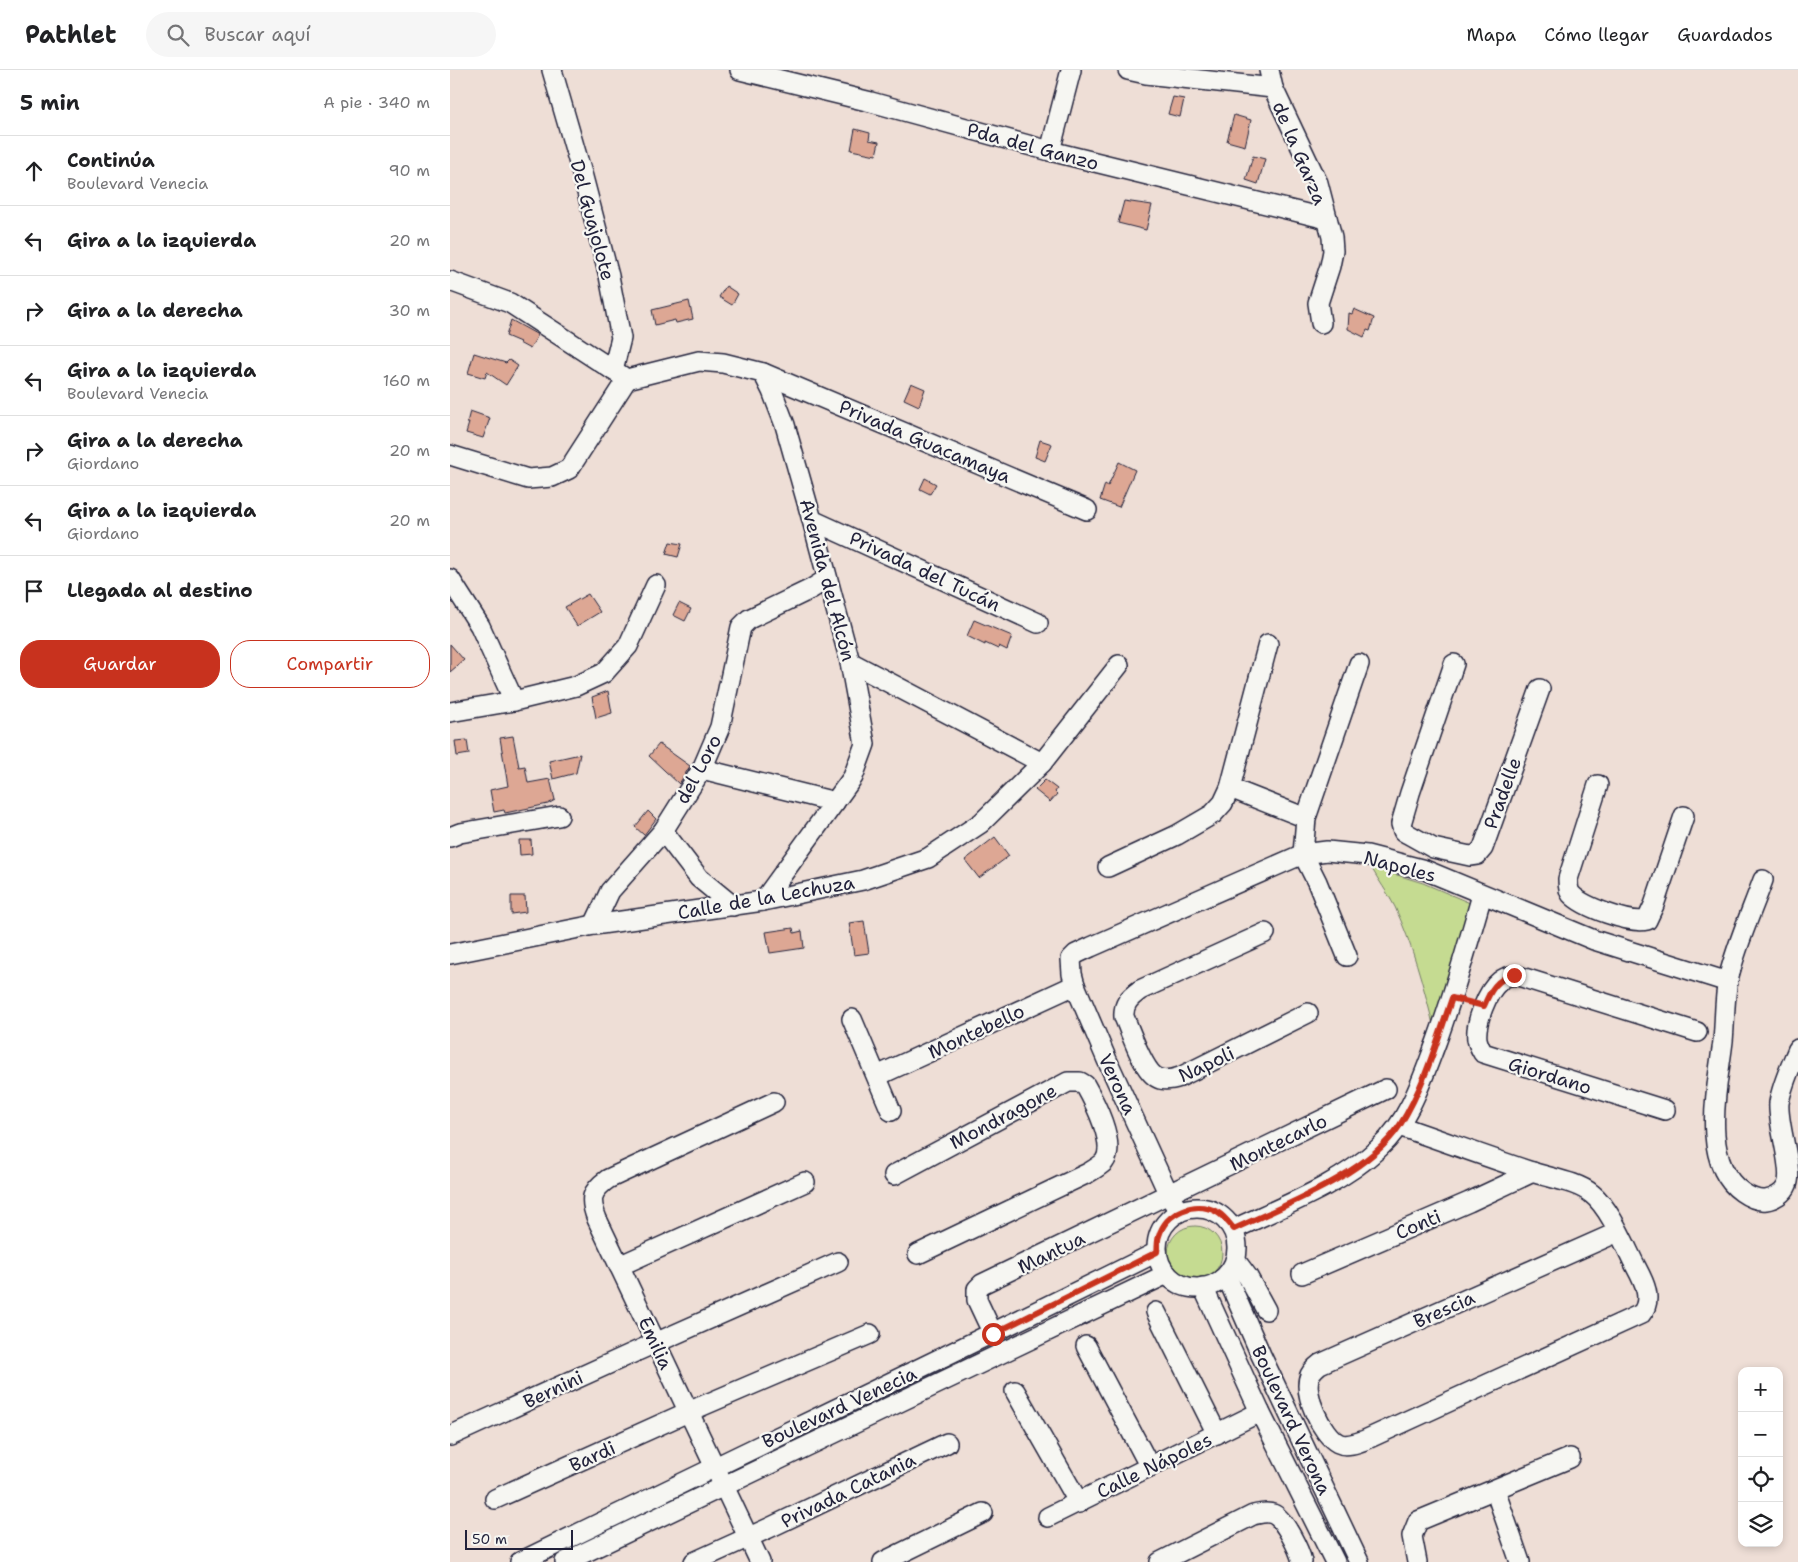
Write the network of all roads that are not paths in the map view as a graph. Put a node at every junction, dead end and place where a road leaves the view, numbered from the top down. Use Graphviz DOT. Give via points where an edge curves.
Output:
graph roads {
  1 [pos="552,70"];
  2 [pos="740,70"];
  3 [pos="1071,70"];
  4 [pos="1128,70"];
  5 [pos="1271,79"];
  6 [pos="1050,152"];
  7 [pos="1327,219"];
  8 [pos="450,281"];
  9 [pos="1321,324"];
  10 [pos="763,372"];
  11 [pos="620,375"];
  12 [pos="450,455"];
  13 [pos="1087,510"];
  14 [pos="812,520"];
  15 [pos="450,579"];
  16 [pos="827,579"];
  17 [pos="656,585"];
  18 [pos="1038,623"];
  19 [pos="1268,644"];
  20 [pos="850,662"];
  21 [pos="1359,664"];
  22 [pos="1454,664"];
  23 [pos="1119,665"];
  24 [pos="1540,689"];
  25 [pos="514,701"];
  26 [pos="450,712"];
  27 [pos="1042,763"];
  28 [pos="702,769"];
  29 [pos="1598,784"];
  30 [pos="1230,788"];
  31 [pos="835,802"];
  32 [pos="559,816"];
  33 [pos="1684,816"];
  34 [pos="1306,818"];
  35 [pos="663,831"];
  36 [pos="450,837"];
  37 [pos="1434,848"];
  38 [pos="1303,854"];
  39 [pos="1108,867"];
  40 [pos="1425,870"];
  41 [pos="1763,880"];
  42 [pos="1482,895"];
  43 [pos="763,902"];
  44 [pos="733,906"];
  45 [pos="1603,913"];
  46 [pos="594,925"];
  47 [pos="1264,932"];
  48 [pos="1594,940"];
  49 [pos="450,954"];
  50 [pos="1076,954"];
  51 [pos="1347,956"];
  52 [pos="1728,982"];
  53 [pos="1075,985"];
  54 [pos="1452,998"];
  55 [pos="1484,1006"];
  56 [pos="1308,1014"];
  57 [pos="852,1019"];
  58 [pos="1697,1032"];
  59 [pos="1137,1046"];
  60 [pos="1798,1049"];
  61 [pos="1107,1060"];
  62 [pos="877,1076"];
  63 [pos="1386,1089"];
  64 [pos="774,1102"];
  65 [pos="1126,1102"];
  66 [pos="1665,1110"];
  67 [pos="891,1111"];
  68 [pos="1098,1115"];
  69 [pos="1399,1126"];
  70 [pos="1533,1172"];
  71 [pos="894,1175"];
  72 [pos="805,1182"];
  73 [pos="1169,1195"];
  74 [pos="1179,1212"];
  75 [pos="1234,1229"];
  76 [pos="1618,1232"];
  77 [pos="1157,1252"];
  78 [pos="918,1254"];
  79 [pos="838,1262"];
  80 [pos="619,1266"];
  81 [pos="1231,1269"];
  82 [pos="1167,1274"];
  83 [pos="1302,1274"];
  84 [pos="1203,1287"];
  85 [pos="1266,1310"];
  86 [pos="1156,1312"];
  87 [pos="870,1334"];
  88 [pos="993,1334"];
  89 [pos="655,1343"];
  90 [pos="1086,1346"];
  91 [pos="1015,1391"];
  92 [pos="688,1412"];
  93 [pos="1260,1412"];
  94 [pos="1315,1413"];
  95 [pos="1294,1425"];
  96 [pos="1217,1434"];
  97 [pos="450,1436"];
  98 [pos="947,1442"];
  99 [pos="1570,1458"];
  100 [pos="714,1466"];
  101 [pos="1150,1467"];
  102 [pos="723,1486"];
  103 [pos="1495,1490"];
  104 [pos="495,1499"];
  105 [pos="1079,1503"];
  106 [pos="983,1513"];
  107 [pos="1048,1517"];
  108 [pos="1318,1530"];
  109 [pos="748,1537"];
  110 [pos="1294,1544"];
  111 [pos="520,1562"];
  112 [pos="565,1562"];
  113 [pos="694,1562"];
  114 [pos="760,1562"];
  115 [pos="883,1562"];
  116 [pos="1160,1562"];
  117 [pos="1302,1562"];
  118 [pos="1334,1562"];
  119 [pos="1359,1562"];
  120 [pos="1417,1562"];
  121 [pos="1520,1562"];
  1 -- 11 [label="street, Del Guajolote" via="609,276 621,338"];
  2 -- 6 [label="street, Pda del Ganzo" via="871,102"];
  3 -- 6 [label="street"];
  4 -- 5 [label="street" via="1146,74"];
  5 -- 7 [label="street, de la Garza" via="1318,184"];
  6 -- 7 [label="street, Pda del Ganzo"];
  7 -- 9 [label="street, de la Garza" via="1332,251 1318,303"];
  8 -- 11 [label="street" via="510,303"];
  10 -- 11 [label="street" via="699,361"];
  10 -- 13 [label="street, Privada Guacamaya"];
  10 -- 14 [label="street, Avenida del Alcón" via="785,425"];
  11 -- 12 [label="street, Del Guajolote" via="569,469 552,477 528,479"];
  14 -- 16 [label="street, Avenida del Alcón"];
  14 -- 18 [label="street, Privada del Tucán"];
  15 -- 25 [label="street" via="480,626"];
  16 -- 20 [label="street, Avenida del Alcón"];
  16 -- 28 [label="street, del Loro" via="748,619 741,627 720,727"];
  17 -- 25 [label="street" via="628,646 604,673 576,686"];
  19 -- 30 [label="street"];
  20 -- 27 [label="street"];
  20 -- 31 [label="street, Avenida del Alcón" via="865,744 854,777"];
  21 -- 34 [label="street"];
  22 -- 37 [label="street, Pradelle" via="1402,824 1404,831"];
  23 -- 27 [label="street, Calle de la Lechuza"];
  24 -- 37 [label="street, Pradelle" via="1482,848 1470,856"];
  25 -- 26 [label="street"];
  27 -- 43 [label="street, Calle de la Lechuza" via="981,822 928,858 863,880"];
  28 -- 31 [label="street"];
  28 -- 35 [label="street, del Loro"];
  29 -- 45 [label="street" via="1568,887 1571,893"];
  30 -- 34 [label="street"];
  30 -- 39 [label="street" via="1214,814"];
  31 -- 43 [label="street, Avenida del Alcón"];
  32 -- 36 [label="street"];
  33 -- 45 [label="street" via="1647,920 1640,922"];
  34 -- 38 [label="street"];
  35 -- 44 [label="street" via="699,878"];
  35 -- 46 [label="street, del Loro" via="610,891"];
  37 -- 40 [label="street"];
  38 -- 40 [label="street, Napoles" via="1327,851 1367,855"];
  38 -- 50 [label="street, Napoles"];
  38 -- 51 [label="street"];
  40 -- 42 [label="street, Napoles"];
  41 -- 52 [label="street"];
  42 -- 48 [label="street, Napoles"];
  42 -- 54 [label="street"];
  43 -- 44 [label="street, Calle de la Lechuza"];
  44 -- 46 [label="street, Calle de la Lechuza"];
  45 -- 48 [label="street"];
  46 -- 49 [label="street, Calle de la Lechuza"];
  47 -- 59 [label="street, Napoli" via="1131,996 1126,1002 1124,1018"];
  48 -- 52 [label="street, Napoles"];
  50 -- 53 [label="street, Verona" via="1071,966"];
  52 -- 60 [label="street" via="1715,1146 1719,1160 1736,1188 1751,1198 1766,1200 1787,1186 1789,1171 1779,1103"];
  53 -- 61 [label="street, Verona"];
  53 -- 62 [label="street, Montebello"];
  54 -- 55 [label="street"];
  54 -- 69 [label="street" via="1420,1088"];
  55 -- 58 [label="street, Giordano" via="1498,981 1514,975"];
  55 -- 66 [label="street, Giordano" via="1477,1028 1478,1046 1483,1053"];
  56 -- 59 [label="street, Napoli" via="1171,1080 1154,1076"];
  57 -- 62 [label="street"];
  59 -- 61 [label="street"];
  61 -- 65 [label="street, Verona"];
  62 -- 67 [label="street"];
  63 -- 73 [label="street, Montecarlo"];
  64 -- 80 [label="street, Emilia" via="598,1186 592,1199 597,1219"];
  65 -- 68 [label="street"];
  65 -- 73 [label="street, Verona"];
  68 -- 71 [label="street, Mondragone" via="1084,1085 1068,1082"];
  68 -- 78 [label="street" via="1109,1148 1104,1162"];
  69 -- 70 [label="street"];
  69 -- 75 [label="street" via="1379,1148 1336,1180"];
  70 -- 76 [label="street" via="1579,1186 1592,1194"];
  70 -- 83 [label="street, Conti"];
  72 -- 80 [label="street"];
  73 -- 74 [label="street, Verona"];
  73 -- 88 [label="street, Mantua" via="982,1284 977,1289 977,1300"];
  74 -- 75 [label="street" via="1204,1208 1216,1212"];
  74 -- 77 [label="street" via="1166,1222 1158,1236"];
  75 -- 81 [label="street" via="1238,1246"];
  76 -- 94 [label="street, Brescia" via="1320,1364 1308,1381"];
  76 -- 94 [label="street, Brescia" via="1647,1293 1646,1308 1641,1314 1353,1444 1340,1444 1330,1437"];
  77 -- 82 [label="street"];
  77 -- 88 [label="street, Boulevard Venecia"];
  79 -- 89 [label="street, Bernini"];
  80 -- 89 [label="street, Emilia"];
  81 -- 84 [label="street" via="1214,1284"];
  81 -- 85 [label="street" via="1248,1277"];
  81 -- 95 [label="street, Boulevard Verona"];
  82 -- 84 [label="street" via="1185,1286"];
  82 -- 102 [label="street, Boulevard Venecia"];
  84 -- 93 [label="street, Boulevard Verona"];
  86 -- 96 [label="street"];
  87 -- 92 [label="street, Bardi"];
  88 -- 100 [label="street, Boulevard Venecia"];
  89 -- 92 [label="street, Emilia"];
  89 -- 97 [label="street, Bernini"];
  90 -- 101 [label="street"];
  91 -- 105 [label="street"];
  92 -- 100 [label="street, Emilia"];
  92 -- 104 [label="street, Bardi"];
  93 -- 96 [label="street, Calle Nápoles"];
  93 -- 108 [label="street, Boulevard Verona"];
  94 -- 95 [label="street"];
  95 -- 119 [label="street, Boulevard Verona"];
  96 -- 101 [label="street, Calle Nápoles"];
  98 -- 109 [label="street, Privada Catania"];
  99 -- 103 [label="street"];
  100 -- 102 [label="street, Emilia"];
  100 -- 111 [label="street, Boulevard Venecia"];
  101 -- 105 [label="street, Calle Nápoles"];
  102 -- 109 [label="street, Emilia"];
  102 -- 112 [label="street, Boulevard Venecia"];
  103 -- 120 [label="street" via="1418,1521 1412,1536"];
  103 -- 121 [label="street"];
  105 -- 107 [label="street, Calle Nápoles"];
  106 -- 115 [label="street"];
  108 -- 110 [label="street"];
  108 -- 118 [label="street, Boulevard Verona"];
  109 -- 113 [label="street, Privada Catania"];
  109 -- 114 [label="street, Emilia"];
  110 -- 116 [label="street" via="1278,1517 1271,1513 1259,1514"];
  110 -- 117 [label="street"];
}
